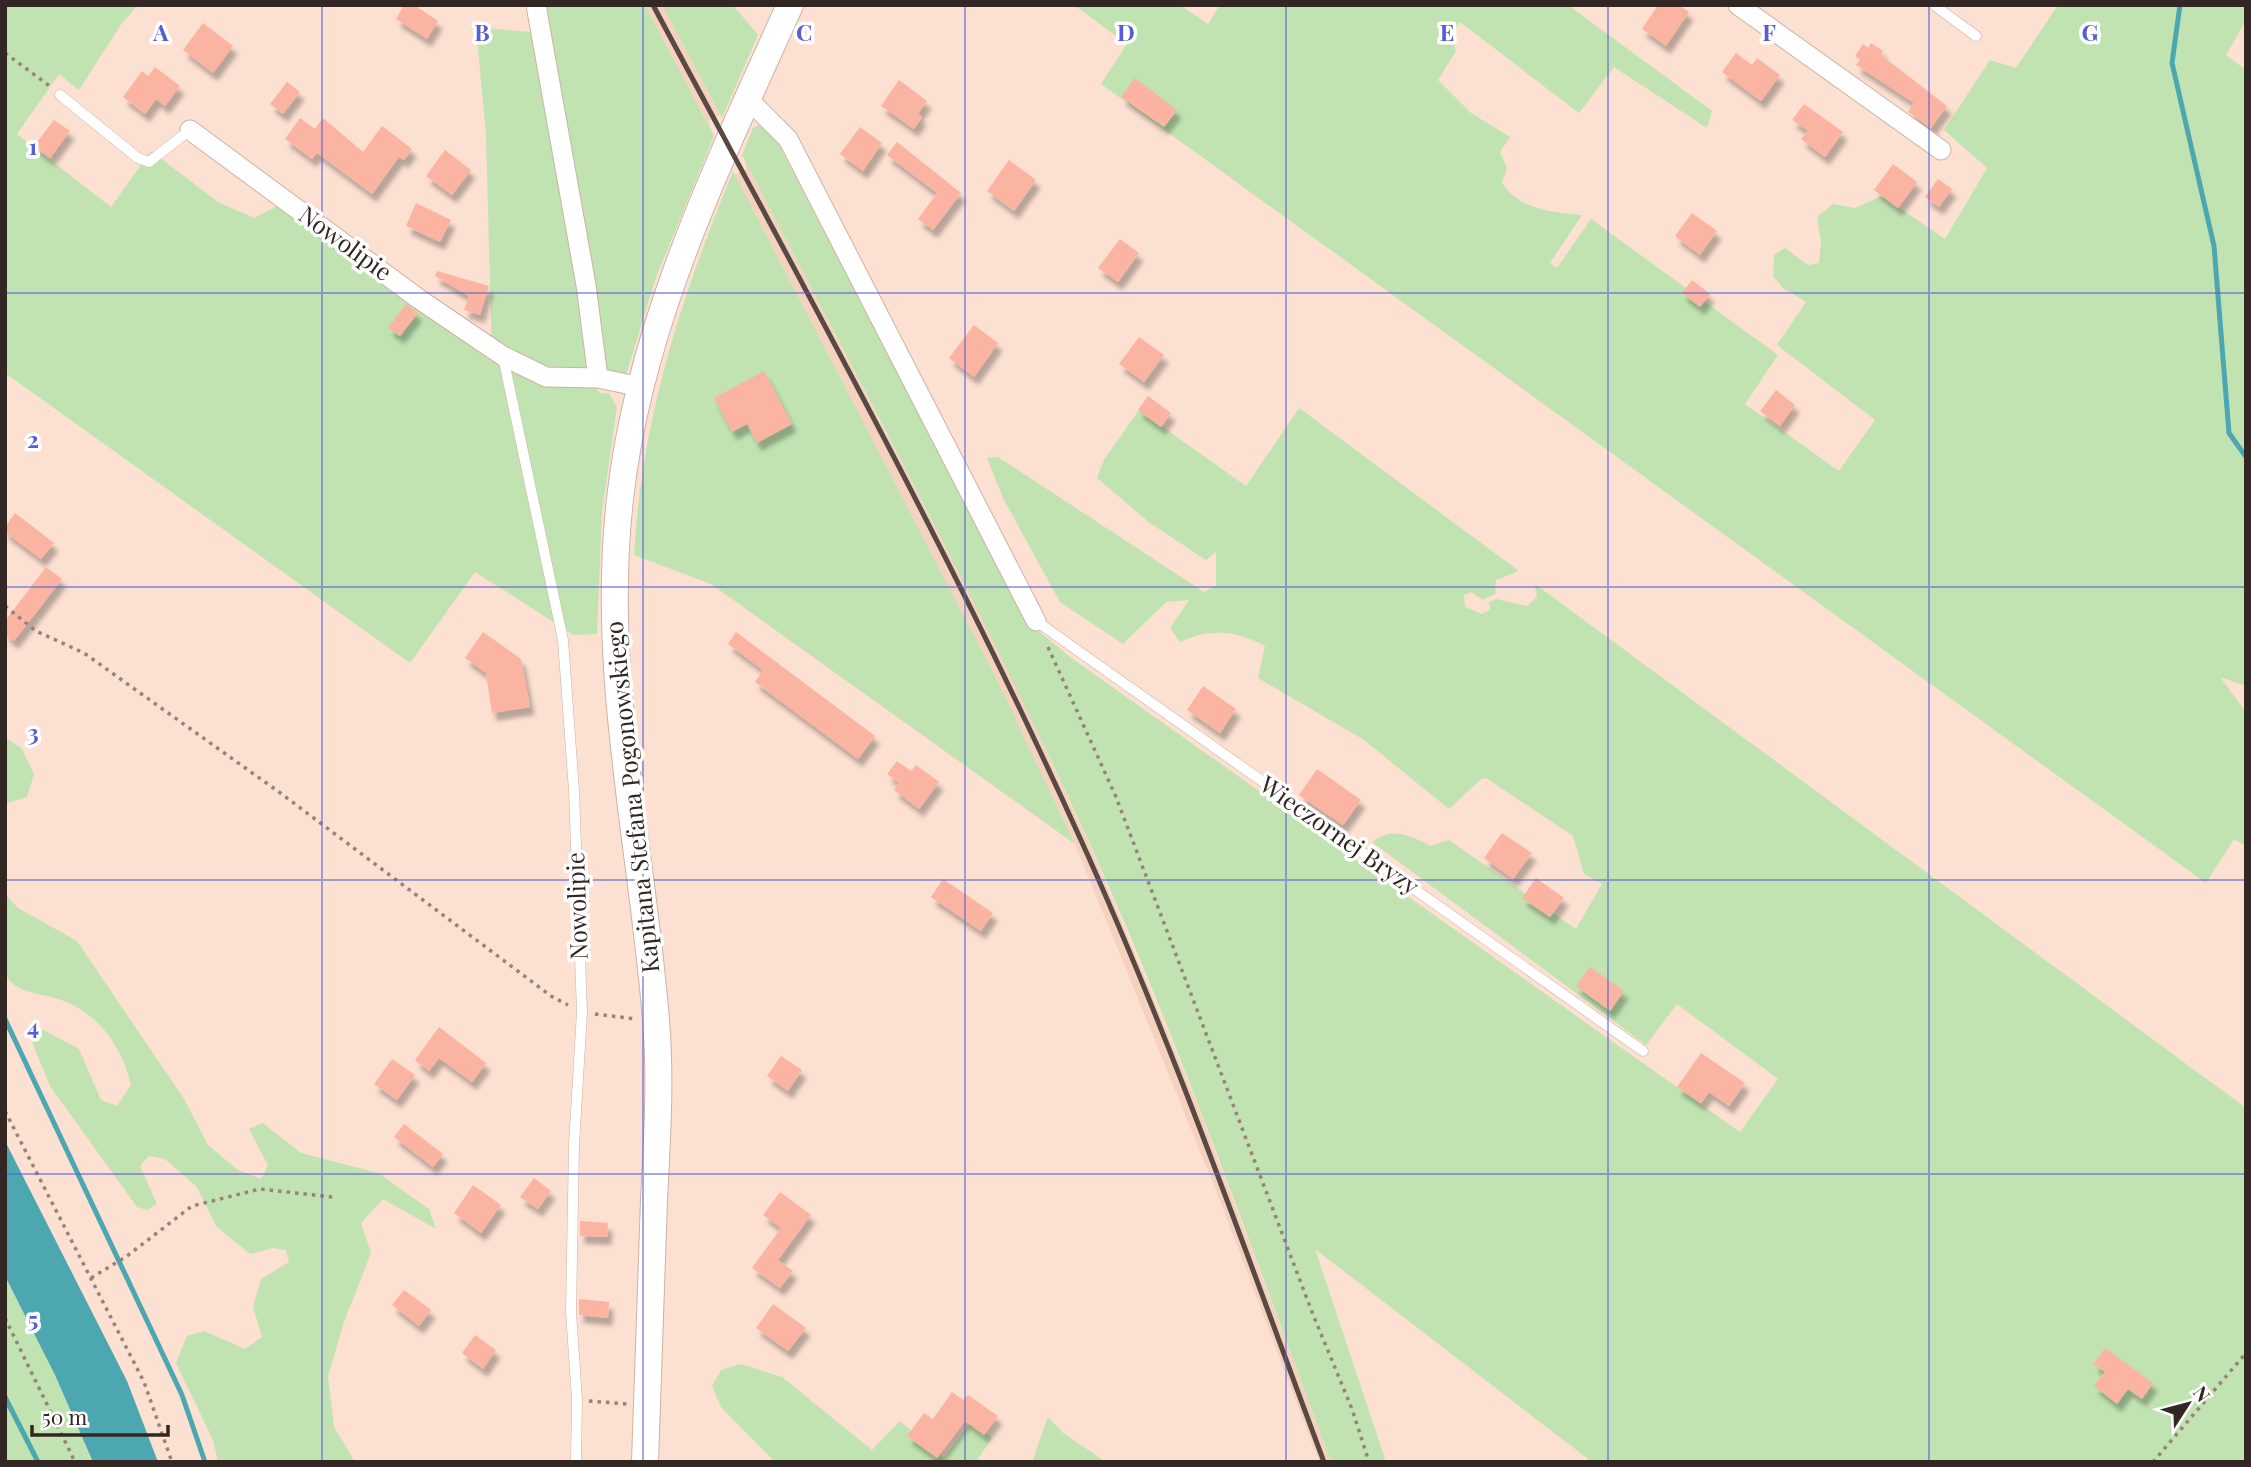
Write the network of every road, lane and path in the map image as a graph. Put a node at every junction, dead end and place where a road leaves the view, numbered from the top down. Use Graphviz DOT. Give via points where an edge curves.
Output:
graph roads {
  1 [pos="536,5"];
  2 [pos="790,5"];
  3 [pos="1738,5"];
  4 [pos="1934,5"];
  5 [pos="1976,36"];
  6 [pos="5,53"];
  7 [pos="60,96"];
  8 [pos="748,99"];
  9 [pos="190,130"];
  10 [pos="1941,150"];
  11 [pos="503,356"];
  12 [pos="598,378"];
  13 [pos="641,387"];
  14 [pos="5,606"];
  15 [pos="1036,621"];
  16 [pos="582,1012"];
  17 [pos="656,1022"];
  18 [pos="1643,1051"];
  19 [pos="5,1111"];
  20 [pos="332,1197"];
  21 [pos="91,1278"];
  22 [pos="5,1318"];
  23 [pos="2246,1353"];
  24 [pos="577,1400"];
  25 [pos="647,1405"];
  26 [pos="75,1462"];
  27 [pos="173,1462"];
  28 [pos="576,1462"];
  29 [pos="645,1462"];
  30 [pos="1369,1462"];
  31 [pos="2154,1462"];
  1 -- 12 [label="street"];
  2 -- 8 [label="main road, Kapitana Stefana Pogonowskiego"];
  3 -- 10 [label="street"];
  4 -- 5 [label="lane"];
  6 -- 7 [label="path"];
  7 -- 9 [label="lane" via="149,162"];
  8 -- 13 [label="main road, Kapitana Stefana Pogonowskiego" via="693,224"];
  8 -- 15 [label="street" via="788,139"];
  9 -- 11 [label="street, Nowolipie"];
  11 -- 12 [label="street, Nowolipie" via="546,377"];
  11 -- 16 [label="lane, Nowolipie" via="563,640"];
  12 -- 13 [label="street, Nowolipie"];
  13 -- 17 [label="main road, Kapitana Stefana Pogonowskiego" via="620,497 613,603 619,710"];
  14 -- 16 [label="path" via="36,631 84,653 551,996"];
  15 -- 18 [label="lane, Wieczornej Bryzy"];
  15 -- 30 [label="path" via="1116,797"];
  16 -- 17 [label="path"];
  16 -- 24 [label="lane, Nowolipie" via="571,1312"];
  17 -- 25 [label="main road, Kapitana Stefana Pogonowskiego" via="658,1109"];
  19 -- 21 [label="path"];
  20 -- 21 [label="path" via="260,1189 192,1206"];
  21 -- 27 [label="path" via="144,1382"];
  22 -- 26 [label="path"];
  23 -- 31 [label="path"];
  24 -- 25 [label="path"];
  24 -- 28 [label="lane, Nowolipie"];
  25 -- 29 [label="main road, Kapitana Stefana Pogonowskiego"];
}
